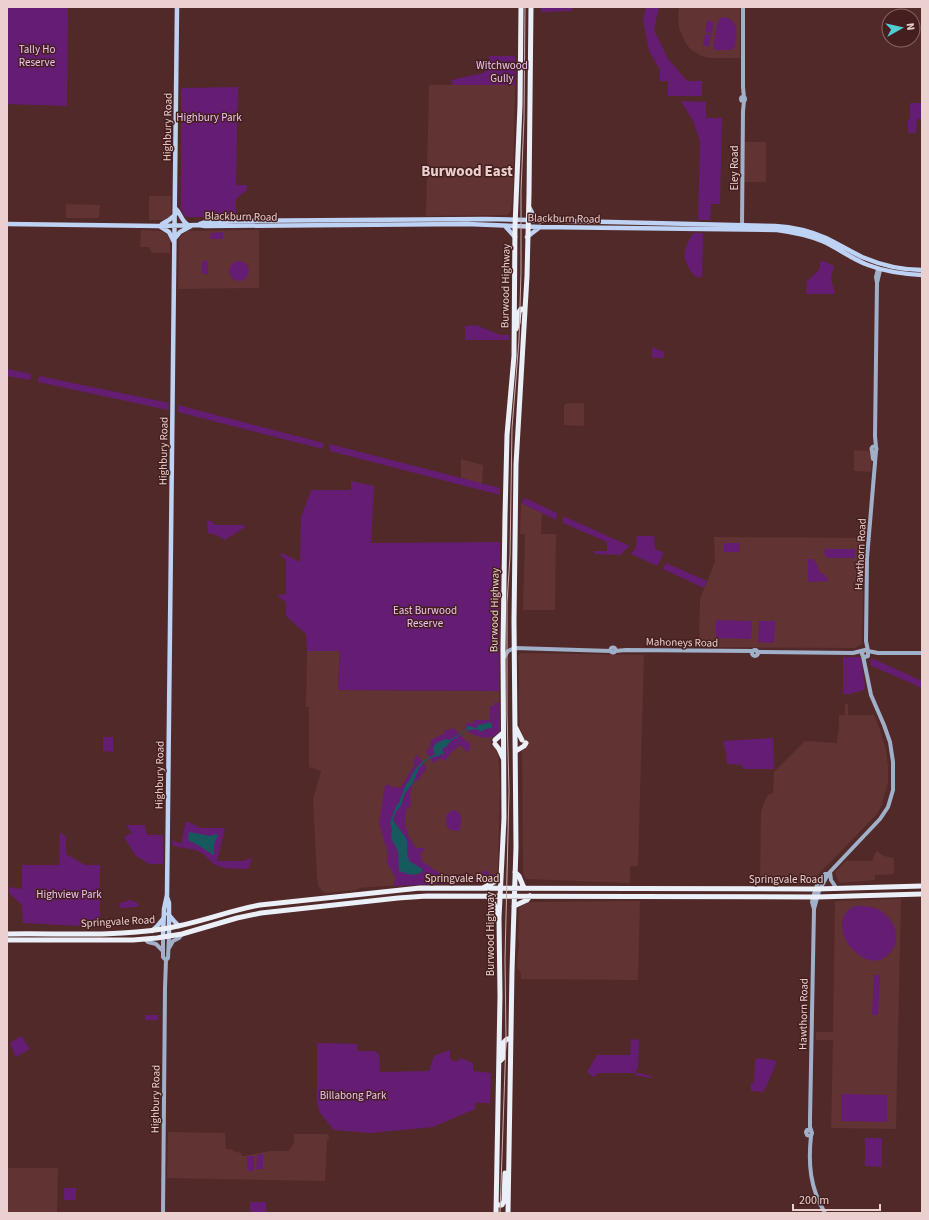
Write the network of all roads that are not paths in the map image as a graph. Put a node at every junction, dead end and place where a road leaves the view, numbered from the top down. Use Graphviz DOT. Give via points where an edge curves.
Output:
graph roads {
  1 [pos="178,7"];
  2 [pos="521,7"];
  3 [pos="531,7"];
  4 [pos="743,7"];
  5 [pos="520,98"];
  6 [pos="530,98"];
  7 [pos="529,206"];
  8 [pos="175,208"];
  9 [pos="516,213"];
  10 [pos="175,215"];
  11 [pos="503,220"];
  12 [pos="516,220"];
  13 [pos="528,221"];
  14 [pos="540,221"];
  15 [pos="429,222"];
  16 [pos="7,224"];
  17 [pos="190,225"];
  18 [pos="158,226"];
  19 [pos="175,226"];
  20 [pos="505,226"];
  21 [pos="515,226"];
  22 [pos="648,226"];
  23 [pos="528,227"];
  24 [pos="742,227"];
  25 [pos="540,228"];
  26 [pos="515,237"];
  27 [pos="528,237"];
  28 [pos="174,241"];
  29 [pos="848,250"];
  30 [pos="884,265"];
  31 [pos="879,269"];
  32 [pos="922,270"];
  33 [pos="922,274"];
  34 [pos="525,309"];
  35 [pos="514,333"];
  36 [pos="516,536"];
  37 [pos="505,544"];
  38 [pos="515,651"];
  39 [pos="865,653"];
  40 [pos="922,653"];
  41 [pos="503,659"];
  42 [pos="514,725"];
  43 [pos="503,733"];
  44 [pos="516,751"];
  45 [pos="504,761"];
  46 [pos="516,872"];
  47 [pos="829,873"];
  48 [pos="501,876"];
  49 [pos="922,886"];
  50 [pos="420,888"];
  51 [pos="482,888"];
  52 [pos="501,888"];
  53 [pos="515,888"];
  54 [pos="524,888"];
  55 [pos="818,889"];
  56 [pos="837,889"];
  57 [pos="922,894"];
  58 [pos="167,895"];
  59 [pos="427,896"];
  60 [pos="487,896"];
  61 [pos="500,896"];
  62 [pos="515,896"];
  63 [pos="530,896"];
  64 [pos="815,897"];
  65 [pos="514,906"];
  66 [pos="168,914"];
  67 [pos="164,918"];
  68 [pos="499,918"];
  69 [pos="179,926"];
  70 [pos="166,928"];
  71 [pos="152,930"];
  72 [pos="7,934"];
  73 [pos="182,934"];
  74 [pos="166,937"];
  75 [pos="145,939"];
  76 [pos="7,940"];
  77 [pos="168,949"];
  78 [pos="163,951"];
  79 [pos="166,960"];
  80 [pos="511,1039"];
  81 [pos="499,1062"];
  82 [pos="509,1160"];
  83 [pos="496,1206"];
  84 [pos="163,1213"];
  85 [pos="496,1213"];
  86 [pos="508,1213"];
  87 [pos="825,1213"];
  1 -- 8 [label="main road, Highbury Road"];
  2 -- 5 [label="highway, Burwood Highway"];
  3 -- 6 [label="highway, Burwood Highway"];
  4 -- 24 [label="main road, Eley Road"];
  5 -- 6 [label="highway"];
  5 -- 9 [label="highway, Burwood Highway"];
  6 -- 7 [label="highway, Burwood Highway"];
  7 -- 13 [label="highway, Burwood Highway"];
  7 -- 14 [label="main road"];
  8 -- 10 [label="main road, Highbury Road"];
  8 -- 17 [label="main road" via="184,222"];
  9 -- 11 [label="main road"];
  9 -- 12 [label="highway, Burwood Highway"];
  10 -- 18 [label="main road"];
  10 -- 19 [label="main road, Highbury Road"];
  11 -- 12 [label="main road, Blackburn Road"];
  11 -- 15 [label="main road, Blackburn Road"];
  12 -- 13 [label="main road, Blackburn Road"];
  12 -- 21 [label="highway, Burwood Highway"];
  13 -- 14 [label="main road, Blackburn Road"];
  13 -- 23 [label="highway, Burwood Highway"];
  14 -- 22 [label="main road, Blackburn Road"];
  15 -- 17 [label="main road, Blackburn Road" via="206,222"];
  15 -- 20 [label="main road, Blackburn Road"];
  16 -- 18 [label="main road, Blackburn Road"];
  17 -- 19 [label="main road, Blackburn Road"];
  17 -- 28 [label="main road" via="180,232"];
  18 -- 19 [label="main road, Blackburn Road"];
  18 -- 28 [label="main road" via="169,232"];
  19 -- 28 [label="main road, Highbury Road"];
  20 -- 21 [label="main road, Blackburn Road"];
  20 -- 26 [label="main road"];
  21 -- 23 [label="main road, Blackburn Road"];
  21 -- 26 [label="highway, Burwood Highway"];
  22 -- 24 [label="main road, Blackburn Road"];
  22 -- 25 [label="main road, Blackburn Road"];
  23 -- 25 [label="main road, Blackburn Road"];
  23 -- 27 [label="highway, Burwood Highway"];
  24 -- 29 [label="main road, Blackburn Road" via="784,226 801,229"];
  24 -- 31 [label="main road, Blackburn Road" via="803,234"];
  25 -- 27 [label="main road"];
  26 -- 35 [label="highway, Burwood Highway"];
  27 -- 34 [label="highway, Burwood Highway"];
  28 -- 58 [label="main road, Highbury Road"];
  29 -- 30 [label="main road, Blackburn Road"];
  29 -- 31 [label="main road"];
  30 -- 31 [label="main road"];
  30 -- 32 [label="main road, Blackburn Road"];
  31 -- 33 [label="main road, Blackburn Road" via="902,274"];
  31 -- 39 [label="main road, Hawthorn Road" via="874,468 867,558"];
  34 -- 35 [label="highway" via="519,312"];
  34 -- 36 [label="highway, Burwood Highway" via="517,448"];
  35 -- 37 [label="highway, Burwood Highway" via="507,440"];
  36 -- 37 [label="highway" via="509,537"];
  36 -- 38 [label="highway, Burwood Highway"];
  37 -- 41 [label="highway, Burwood Highway"];
  38 -- 39 [label="main road, Mahoneys Road" via="528,649"];
  38 -- 41 [label="main road" via="508,651"];
  38 -- 42 [label="highway, Burwood Highway"];
  39 -- 40 [label="main road, Mahoneys Road"];
  39 -- 47 [label="main road, Hawthorn Road" via="871,695 891,748 893,790 888,807 880,819"];
  41 -- 43 [label="highway, Burwood Highway"];
  42 -- 44 [label="highway, Burwood Highway"];
  42 -- 44 [label="highway" via="524,742 524,746"];
  43 -- 45 [label="highway, Burwood Highway"];
  43 -- 45 [label="highway" via="495,742"];
  44 -- 46 [label="highway, Burwood Highway"];
  45 -- 48 [label="highway, Burwood Highway"];
  46 -- 53 [label="highway, Burwood Highway"];
  46 -- 54 [label="highway"];
  47 -- 55 [label="main road, Hawthorn Road" via="825,874"];
  47 -- 56 [label="main road"];
  48 -- 51 [label="highway"];
  48 -- 52 [label="highway, Burwood Highway"];
  49 -- 56 [label="highway, Springvale Road"];
  50 -- 51 [label="highway, Springvale Road"];
  50 -- 59 [label="highway" via="426,891"];
  50 -- 69 [label="highway, Springvale Road" via="258,906"];
  51 -- 52 [label="highway, Springvale Road"];
  52 -- 53 [label="highway, Springvale Road"];
  52 -- 61 [label="highway, Burwood Highway"];
  53 -- 54 [label="highway, Springvale Road"];
  53 -- 62 [label="highway, Burwood Highway"];
  54 -- 55 [label="highway, Springvale Road"];
  55 -- 56 [label="highway, Springvale Road"];
  55 -- 64 [label="main road, Hawthorn Road"];
  57 -- 64 [label="highway, Springvale Road"];
  58 -- 66 [label="main road, Highbury Road"];
  58 -- 67 [label="main road, Highbury Road"];
  59 -- 60 [label="highway, Springvale Road"];
  59 -- 73 [label="highway, Springvale Road" via="262,913"];
  60 -- 61 [label="highway, Springvale Road"];
  60 -- 68 [label="highway" via="495,905"];
  61 -- 62 [label="highway, Springvale Road"];
  61 -- 68 [label="highway, Burwood Highway"];
  62 -- 63 [label="highway, Springvale Road"];
  62 -- 65 [label="highway, Burwood Highway"];
  63 -- 64 [label="highway, Springvale Road"];
  63 -- 65 [label="highway"];
  64 -- 87 [label="main road, Hawthorn Road" via="809,1164 818,1199"];
  65 -- 80 [label="highway, Burwood Highway"];
  66 -- 69 [label="main road"];
  66 -- 70 [label="main road, Highbury Road"];
  67 -- 70 [label="main road, Highbury Road"];
  67 -- 71 [label="main road"];
  68 -- 81 [label="highway, Burwood Highway"];
  69 -- 70 [label="highway, Springvale Road"];
  70 -- 71 [label="highway, Springvale Road"];
  70 -- 74 [label="main road, Highbury Road"];
  71 -- 72 [label="highway, Springvale Road" via="122,933"];
  73 -- 74 [label="highway, Springvale Road"];
  73 -- 77 [label="main road"];
  74 -- 75 [label="highway, Springvale Road"];
  74 -- 77 [label="main road, Highbury Road"];
  74 -- 78 [label="main road, Highbury Road"];
  75 -- 76 [label="highway, Springvale Road"];
  75 -- 78 [label="main road"];
  77 -- 79 [label="main road, Highbury Road"];
  78 -- 79 [label="main road, Highbury Road"];
  79 -- 84 [label="main road, Highbury Road"];
  80 -- 81 [label="highway" via="504,1042 503,1058"];
  80 -- 82 [label="highway, Burwood Highway"];
  81 -- 83 [label="highway, Burwood Highway"];
  82 -- 83 [label="highway" via="505,1170 504,1203"];
  82 -- 86 [label="highway, Burwood Highway"];
  83 -- 85 [label="highway, Burwood Highway"];
}
